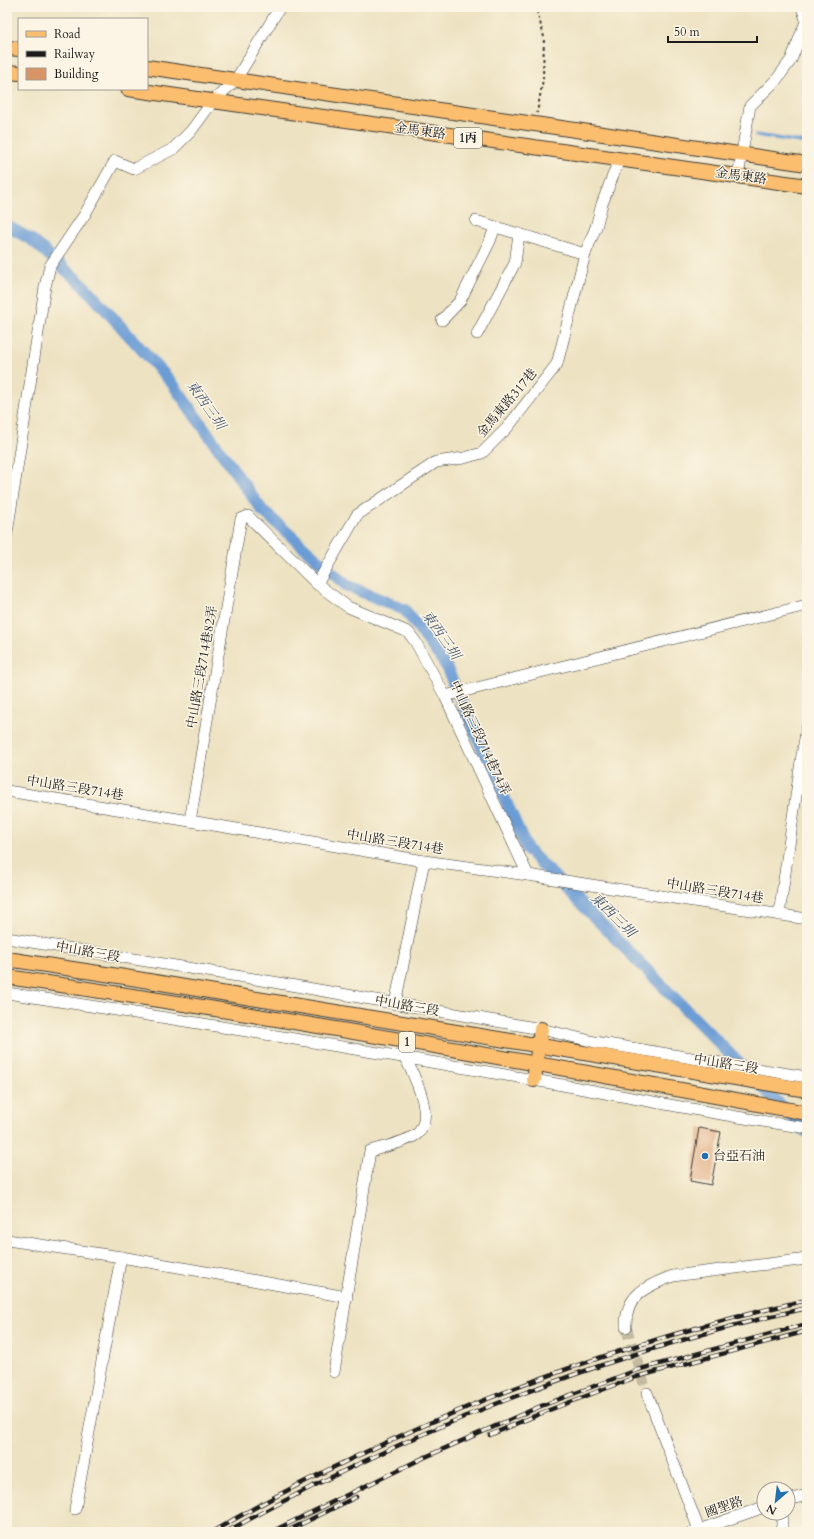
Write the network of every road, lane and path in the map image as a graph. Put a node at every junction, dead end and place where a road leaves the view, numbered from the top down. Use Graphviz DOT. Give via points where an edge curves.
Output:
graph roads {
  1 [pos="280,7"];
  2 [pos="802,7"];
  3 [pos="537,11"];
  4 [pos="807,20"];
  5 [pos="7,48"];
  6 [pos="18,49"];
  7 [pos="148,67"];
  8 [pos="7,72"];
  9 [pos="18,74"];
  10 [pos="235,81"];
  11 [pos="135,90"];
  12 [pos="213,101"];
  13 [pos="535,124"];
  14 [pos="741,155"];
  15 [pos="619,160"];
  16 [pos="807,164"];
  17 [pos="738,176"];
  18 [pos="807,186"];
  19 [pos="476,221"];
  20 [pos="495,227"];
  21 [pos="519,234"];
  22 [pos="585,254"];
  23 [pos="442,320"];
  24 [pos="477,334"];
  25 [pos="241,519"];
  26 [pos="7,533"];
  27 [pos="317,584"];
  28 [pos="807,605"];
  29 [pos="445,696"];
  30 [pos="807,727"];
  31 [pos="7,791"];
  32 [pos="190,821"];
  33 [pos="424,862"];
  34 [pos="528,875"];
  35 [pos="779,915"];
  36 [pos="807,919"];
  37 [pos="7,938"];
  38 [pos="7,959"];
  39 [pos="7,977"];
  40 [pos="7,993"];
  41 [pos="122,994"];
  42 [pos="395,1004"];
  43 [pos="116,1010"];
  44 [pos="541,1029"];
  45 [pos="540,1046"];
  46 [pos="406,1059"];
  47 [pos="537,1064"];
  48 [pos="807,1077"];
  49 [pos="534,1080"];
  50 [pos="807,1090"];
  51 [pos="807,1113"];
  52 [pos="807,1128"];
  53 [pos="7,1240"];
  54 [pos="121,1257"];
  55 [pos="807,1259"];
  56 [pos="347,1297"];
  57 [pos="626,1327"];
  58 [pos="334,1372"];
  59 [pos="647,1393"];
  60 [pos="807,1495"];
  61 [pos="796,1498"];
  62 [pos="75,1509"];
  63 [pos="756,1511"];
  64 [pos="782,1521"];
  65 [pos="696,1531"];
  66 [pos="780,1532"];
  1 -- 10 [label="street"];
  2 -- 4 [label="street"];
  3 -- 13 [label="path" via="544,37 543,79"];
  4 -- 14 [label="street" via="791,60 777,79 750,106"];
  5 -- 6 [label="main road"];
  7 -- 10 [label="main road, 金馬東路 / 1丙"];
  8 -- 9 [label="main road"];
  10 -- 12 [label="street"];
  10 -- 13 [label="main road, 金馬東路 / 1丙"];
  11 -- 12 [label="main road, 金馬東路 / 1丙"];
  12 -- 15 [label="main road, 金馬東路 / 1丙"];
  12 -- 26 [label="street" via="191,131 173,149 134,169 115,161 85,214 50,266"];
  13 -- 14 [label="main road, 金馬東路 / 1丙"];
  14 -- 16 [label="main road, 金馬東路 / 1丙"];
  14 -- 17 [label="street"];
  15 -- 17 [label="main road, 金馬東路 / 1丙"];
  15 -- 22 [label="street, 金馬東路317巷"];
  17 -- 18 [label="main road, 金馬東路 / 1丙"];
  19 -- 20 [label="street"];
  20 -- 21 [label="street"];
  20 -- 23 [label="street" via="460,301"];
  21 -- 22 [label="street"];
  21 -- 24 [label="street" via="515,263"];
  22 -- 27 [label="street, 金馬東路317巷" via="557,364 507,428 482,453 436,462 357,515"];
  25 -- 27 [label="street, 中山路三段714巷74弄" via="248,516"];
  25 -- 32 [label="street, 中山路三段714巷82弄"];
  27 -- 29 [label="street, 中山路三段714巷74弄" via="348,607 408,632"];
  28 -- 29 [label="street"];
  29 -- 34 [label="street, 中山路三段714巷74弄"];
  30 -- 35 [label="street, 中山路三段714巷"];
  31 -- 32 [label="street, 中山路三段714巷"];
  32 -- 33 [label="street, 中山路三段714巷"];
  33 -- 34 [label="street, 中山路三段714巷"];
  33 -- 42 [label="street"];
  34 -- 35 [label="street, 中山路三段714巷"];
  35 -- 36 [label="street, 中山路三段714巷"];
  37 -- 42 [label="street, 中山路三段"];
  38 -- 45 [label="main road, 中山路三段 / 1"];
  39 -- 41 [label="main road, 1"];
  40 -- 43 [label="street, 1"];
  41 -- 43 [label="street"];
  41 -- 47 [label="main road, 1"];
  42 -- 44 [label="street, 中山路三段"];
  43 -- 46 [label="street, 1"];
  44 -- 45 [label="main road"];
  44 -- 48 [label="street, 中山路三段" via="595,1042"];
  45 -- 47 [label="main road"];
  45 -- 50 [label="main road, 中山路三段 / 1"];
  46 -- 49 [label="street, 1"];
  46 -- 56 [label="street" via="422,1098 423,1121 416,1135 370,1151"];
  47 -- 49 [label="main road"];
  47 -- 51 [label="main road, 1"];
  49 -- 52 [label="street, 1"];
  53 -- 54 [label="street"];
  54 -- 56 [label="street"];
  54 -- 62 [label="street"];
  55 -- 57 [label="street" via="673,1276 653,1283 640,1291 631,1302"];
  56 -- 58 [label="street"];
  59 -- 65 [label="street"];
  60 -- 61 [label="street"];
  63 -- 65 [label="street, 國聖路"];
  64 -- 66 [label="street"];
}
